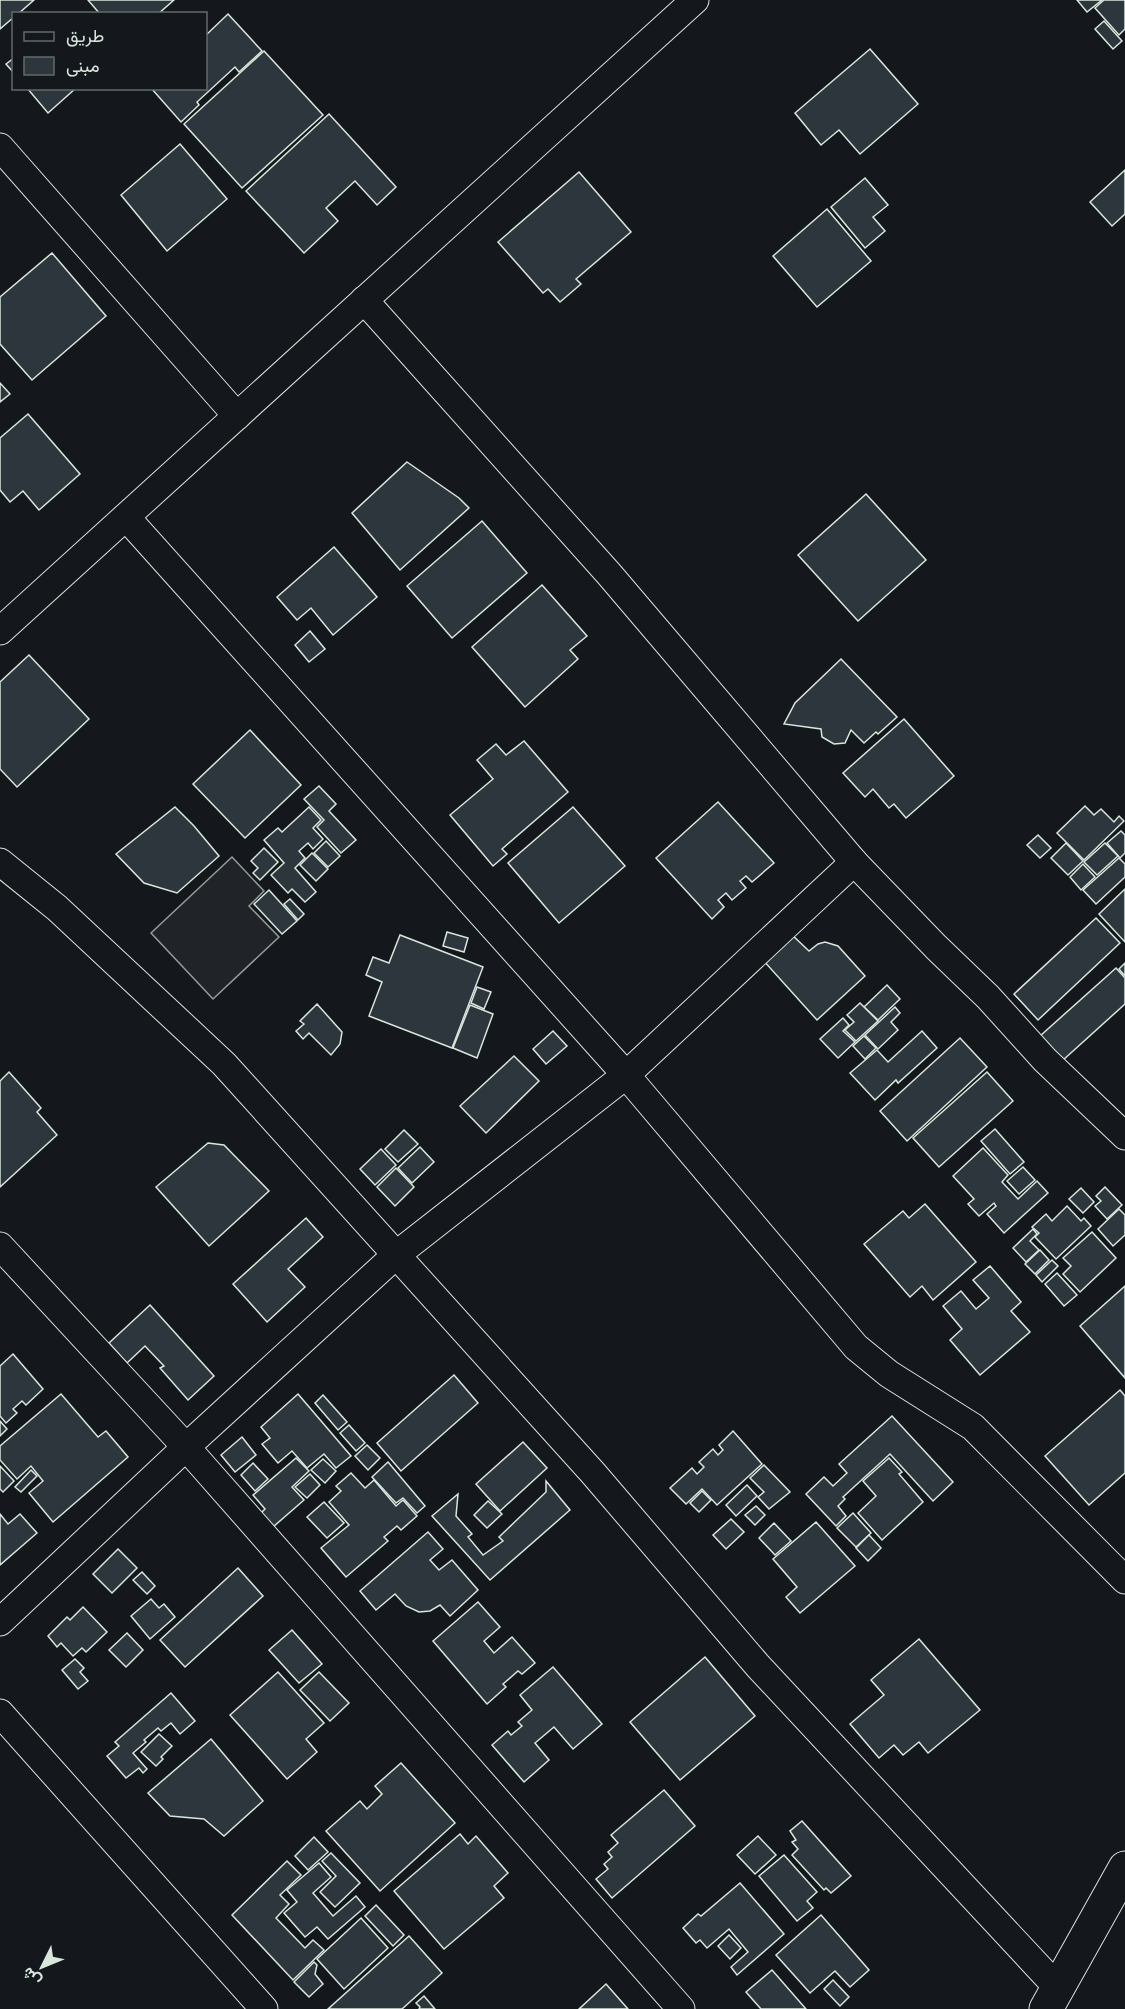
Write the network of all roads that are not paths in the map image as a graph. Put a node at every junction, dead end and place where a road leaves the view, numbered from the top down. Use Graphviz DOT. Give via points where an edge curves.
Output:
graph roads {
  1 [pos="694,0"];
  2 [pos="0,147"];
  3 [pos="364,300"];
  4 [pos="237,416"];
  5 [pos="126,517"];
  6 [pos="0,630"];
  7 [pos="0,862"];
  8 [pos="854,862"];
  9 [pos="626,1075"];
  10 [pos="1125,1136"];
  11 [pos="0,1246"];
  12 [pos="396,1255"];
  13 [pos="186,1447"];
  14 [pos="1125,1580"];
  15 [pos="0,1622"];
  16 [pos="0,1713"];
  17 [pos="1125,1868"];
  18 [pos="1052,1999"];
  19 [pos="264,2009"];
  20 [pos="681,2009"];
  1 -- 3 [label="street"];
  2 -- 4 [label="street"];
  3 -- 4 [label="street"];
  3 -- 8 [label="street" via="609,573"];
  4 -- 5 [label="street"];
  5 -- 6 [label="street"];
  5 -- 9 [label="street"];
  7 -- 12 [label="street" via="57,908 224,1064"];
  8 -- 9 [label="street"];
  8 -- 10 [label="street" via="1045,1060"];
  9 -- 12 [label="street"];
  9 -- 14 [label="street" via="856,1347 889,1374 973,1427"];
  11 -- 13 [label="street"];
  12 -- 13 [label="street"];
  12 -- 18 [label="street" via="593,1473"];
  13 -- 15 [label="street"];
  13 -- 20 [label="street"];
  16 -- 19 [label="street"];
  17 -- 18 [label="street"];
}
